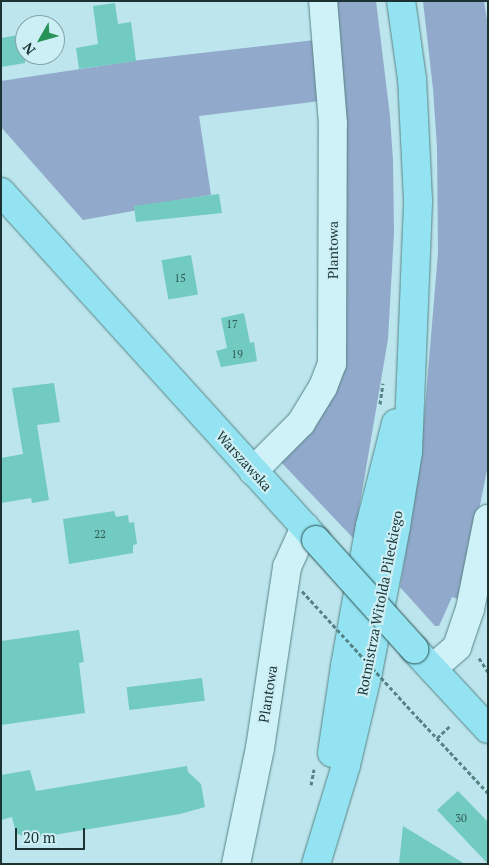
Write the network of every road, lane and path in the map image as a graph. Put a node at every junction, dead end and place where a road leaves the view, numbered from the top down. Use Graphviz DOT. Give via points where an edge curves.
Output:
graph roads {
  1 [pos="323,1"];
  2 [pos="401,1"];
  3 [pos="1,192"];
  4 [pos="384,379"];
  5 [pos="379,408"];
  6 [pos="253,472"];
  7 [pos="488,519"];
  8 [pos="311,534"];
  9 [pos="302,591"];
  10 [pos="343,627"];
  11 [pos="340,645"];
  12 [pos="424,659"];
  13 [pos="455,721"];
  14 [pos="488,729"];
  15 [pos="437,738"];
  16 [pos="316,762"];
  17 [pos="310,791"];
  18 [pos="488,794"];
  19 [pos="236,864"];
  20 [pos="316,864"];
  1 -- 6 [label="street, Plantowa" via="333,124 332,364 302,423"];
  2 -- 20 [label="main road, Rotmistrza Witolda Pileckiego" via="412,79 418,200 408,452 380,615 346,765"];
  3 -- 6 [label="main road, Warszawska"];
  4 -- 5 [label="path"];
  6 -- 8 [label="main road, Warszawska"];
  7 -- 12 [label="street" via="470,609 457,647"];
  8 -- 12 [label="main road, Warszawska, bridge"];
  8 -- 19 [label="street, Plantowa" via="287,567 260,748"];
  9 -- 15 [label="path, bridge"];
  10 -- 11 [label="path"];
  12 -- 14 [label="main road, Warszawska"];
  13 -- 15 [label="path"];
  15 -- 18 [label="path"];
  16 -- 17 [label="path"];
}
